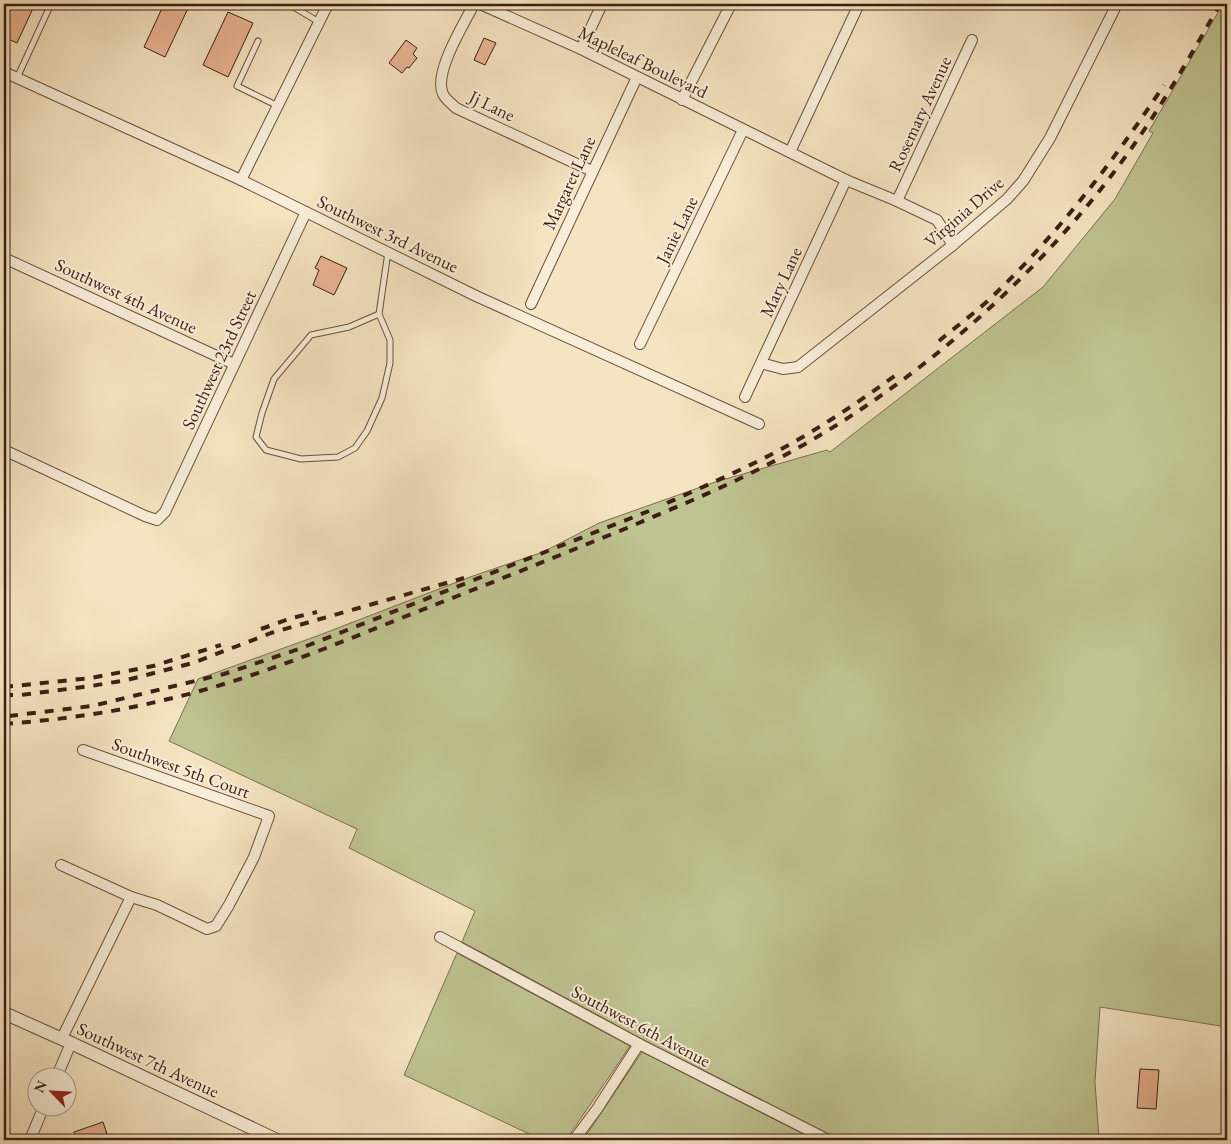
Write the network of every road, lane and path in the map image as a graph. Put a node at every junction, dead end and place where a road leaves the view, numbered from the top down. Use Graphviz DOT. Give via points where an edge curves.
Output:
graph roads {
  1 [pos="51,4"];
  2 [pos="286,4"];
  3 [pos="328,4"];
  4 [pos="474,4"];
  5 [pos="480,4"];
  6 [pos="602,4"];
  7 [pos="731,4"];
  8 [pos="859,4"];
  9 [pos="1117,4"];
  10 [pos="292,5"];
  11 [pos="319,22"];
  12 [pos="972,40"];
  13 [pos="258,41"];
  14 [pos="581,49"];
  15 [pos="4,72"];
  16 [pos="637,77"];
  17 [pos="17,78"];
  18 [pos="682,100"];
  19 [pos="278,106"];
  20 [pos="743,130"];
  21 [pos="790,152"];
  22 [pos="592,171"];
  23 [pos="241,180"];
  24 [pos="846,180"];
  25 [pos="897,201"];
  26 [pos="306,212"];
  27 [pos="953,245"];
  28 [pos="388,252"];
  29 [pos="4,258"];
  30 [pos="532,304"];
  31 [pos="379,314"];
  32 [pos="640,344"];
  33 [pos="761,363"];
  34 [pos="234,364"];
  35 [pos="745,397"];
  36 [pos="759,424"];
  37 [pos="4,450"];
  38 [pos="83,750"];
  39 [pos="61,866"];
  40 [pos="131,897"];
  41 [pos="440,937"];
  42 [pos="4,1013"];
  43 [pos="67,1041"];
  44 [pos="639,1044"];
  45 [pos="60,1066"];
  46 [pos="40,1116"];
  47 [pos="30,1140"];
  48 [pos="277,1140"];
  49 [pos="574,1140"];
  50 [pos="828,1140"];
  1 -- 17 [label="lane"];
  2 -- 10 [label="lane"];
  3 -- 11 [label="street"];
  4 -- 22 [label="street, Jj Lane" via="448,56 440,80 443,95 456,108"];
  5 -- 14 [label="street, Mapleleaf Boulevard"];
  6 -- 14 [label="street"];
  7 -- 18 [label="street"];
  8 -- 21 [label="street"];
  9 -- 27 [label="street, Virginia Drive" via="1050,138 1023,181"];
  10 -- 11 [label="lane"];
  11 -- 19 [label="street"];
  12 -- 25 [label="street, Rosemary Avenue"];
  13 -- 19 [label="lane" via="237,86"];
  14 -- 16 [label="street, Mapleleaf Boulevard"];
  15 -- 17 [label="street, Southwest 3rd Avenue"];
  16 -- 18 [label="street, Mapleleaf Boulevard"];
  16 -- 22 [label="street, Margaret Lane"];
  17 -- 23 [label="street, Southwest 3rd Avenue"];
  18 -- 20 [label="street, Mapleleaf Boulevard"];
  19 -- 23 [label="street"];
  20 -- 21 [label="street, Mapleleaf Boulevard"];
  20 -- 32 [label="street, Janie Lane"];
  21 -- 24 [label="street, Mapleleaf Boulevard"];
  22 -- 30 [label="street, Margaret Lane"];
  23 -- 26 [label="street, Southwest 3rd Avenue"];
  24 -- 25 [label="street, Mapleleaf Boulevard"];
  24 -- 33 [label="street, Mary Lane"];
  25 -- 27 [label="street, Mapleleaf Boulevard" via="936,220"];
  26 -- 28 [label="street, Southwest 3rd Avenue"];
  26 -- 34 [label="street, Southwest 23rd Street"];
  27 -- 33 [label="street, Virginia Drive" via="798,367 783,369"];
  28 -- 31 [label="lane"];
  28 -- 36 [label="street, Southwest 3rd Avenue" via="476,296"];
  29 -- 34 [label="street, Southwest 4th Avenue"];
  31 -- 31 [label="lane" via="349,327 311,335 274,379 256,437 266,450 301,459 338,457 355,448 368,431 382,398 390,363 390,340"];
  33 -- 35 [label="street, Mary Lane"];
  34 -- 37 [label="street, Southwest 23rd Street" via="165,512 157,520"];
  38 -- 40 [label="street, Southwest 5th Court" via="269,816 254,857 216,926 207,928"];
  39 -- 40 [label="street"];
  40 -- 43 [label="street"];
  41 -- 44 [label="street, Southwest 6th Avenue"];
  42 -- 43 [label="street, Southwest 7th Avenue"];
  43 -- 45 [label="street"];
  43 -- 48 [label="street, Southwest 7th Avenue"];
  44 -- 49 [label="street"];
  44 -- 50 [label="street, Southwest 6th Avenue"];
  46 -- 47 [label="street"];
}
